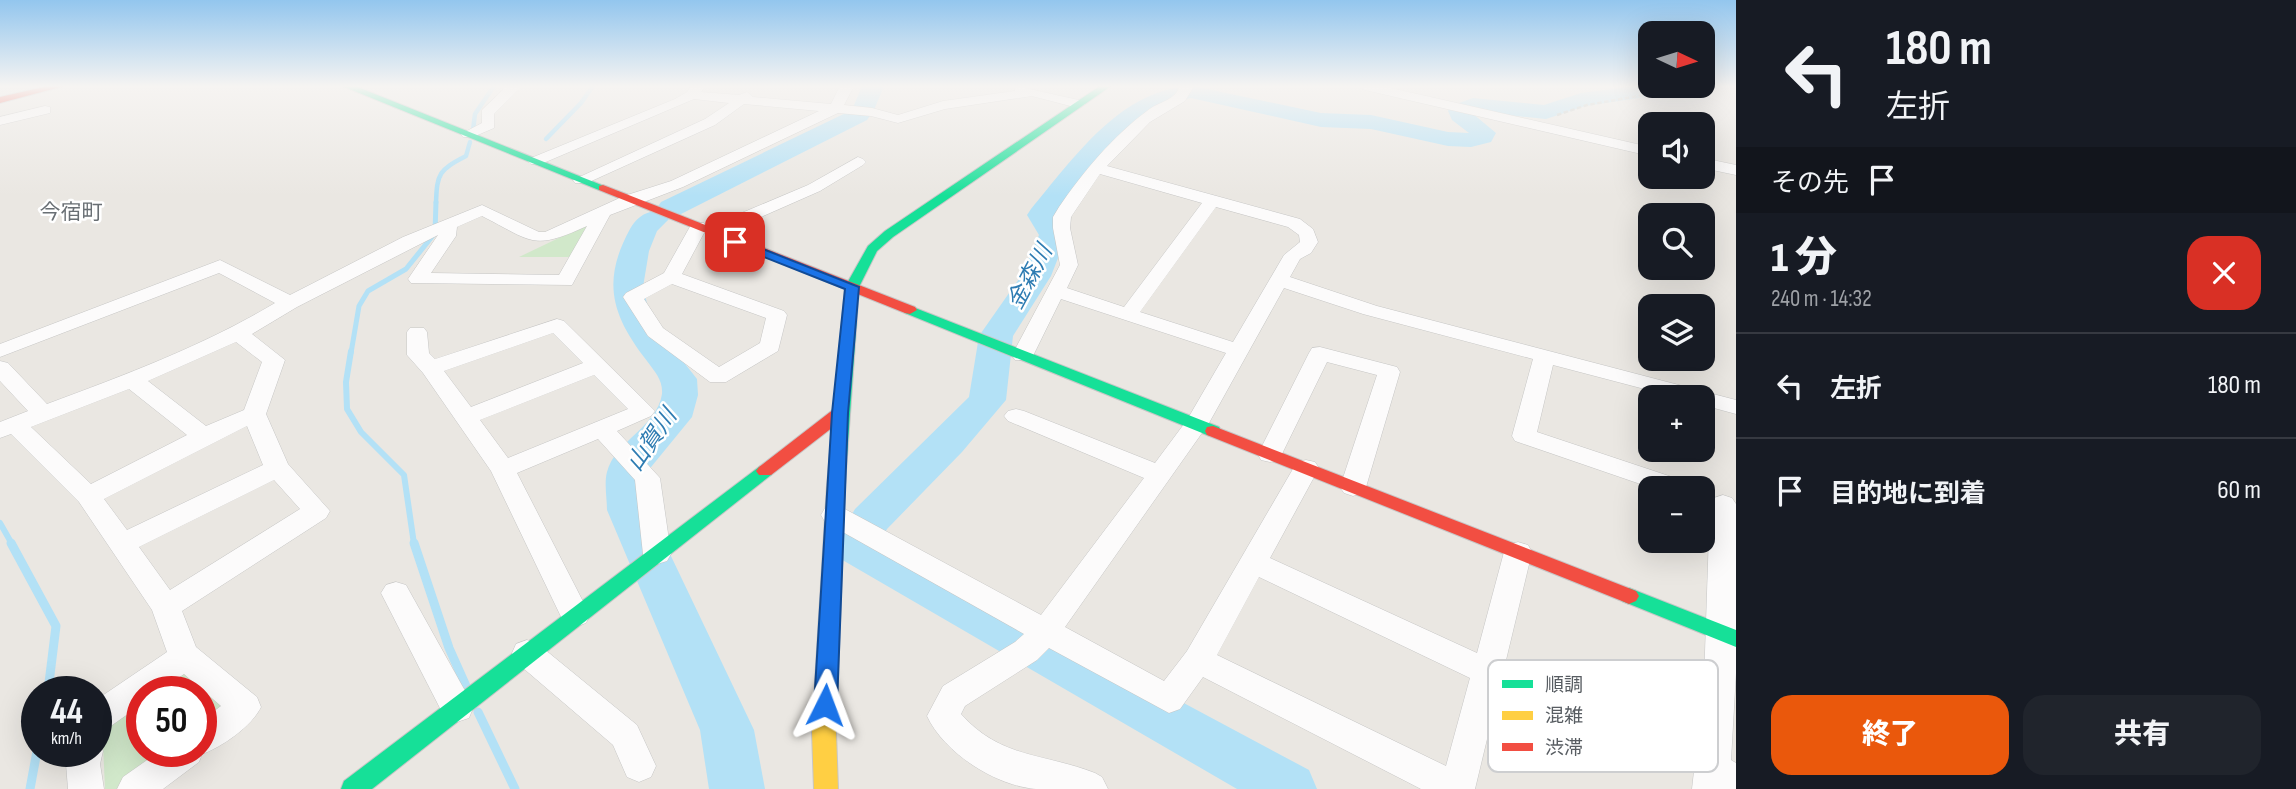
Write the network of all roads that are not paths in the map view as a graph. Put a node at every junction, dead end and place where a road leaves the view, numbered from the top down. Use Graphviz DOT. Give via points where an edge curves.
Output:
graph roads {
  1 [pos="440,123"];
  2 [pos="489,123"];
  3 [pos="623,123"];
  4 [pos="708,123"];
  5 [pos="806,123"];
  6 [pos="1051,123"];
  7 [pos="1144,123"];
  8 [pos="1516,123"];
  9 [pos="468,134"];
  10 [pos="1638,149"];
  11 [pos="536,161"];
  12 [pos="858,162"];
  13 [pos="1715,166"];
  14 [pos="1099,169"];
  15 [pos="1736,170"];
  16 [pos="581,180"];
  17 [pos="630,200"];
  18 [pos="1212,200"];
  19 [pos="602,214"];
  20 [pos="437,229"];
  21 [pos="705,230"];
  22 [pos="671,277"];
  23 [pos="1279,280"];
  24 [pos="852,287"];
  25 [pos="1055,291"];
  26 [pos="290,303"];
  27 [pos="1128,315"];
  28 [pos="417,332"];
  29 [pos="238,334"];
  30 [pos="1237,350"];
  31 [pos="0,351"];
  32 [pos="1023,355"];
  33 [pos="1544,356"];
  34 [pos="596,366"];
  35 [pos="0,368"];
  36 [pos="431,368"];
  37 [pos="132,380"];
  38 [pos="1652,385"];
  39 [pos="1715,402"];
  40 [pos="1736,407"];
  41 [pos="840,413"];
  42 [pos="43,414"];
  43 [pos="254,414"];
  44 [pos="1016,416"];
  45 [pos="466,417"];
  46 [pos="1197,423"];
  47 [pos="7,427"];
  48 [pos="602,429"];
  49 [pos="204,436"];
  50 [pos="1270,454"];
  51 [pos="277,468"];
  52 [pos="1306,468"];
  53 [pos="503,469"];
  54 [pos="1160,475"];
  55 [pos="1642,476"];
  56 [pos="1353,487"];
  57 [pos="88,496"];
  58 [pos="1721,503"];
  59 [pos="834,515"];
  60 [pos="122,544"];
  61 [pos="1518,552"];
  62 [pos="657,554"];
  63 [pos="1254,562"];
  64 [pos="396,593"];
  65 [pos="166,607"];
  66 [pos="575,615"];
  67 [pos="1046,631"];
  68 [pos="1728,636"];
  69 [pos="527,653"];
  70 [pos="186,656"];
  71 [pos="1198,660"];
  72 [pos="1490,660"];
  73 [pos="1488,668"];
  74 [pos="1487,672"];
  75 [pos="209,676"];
  76 [pos="217,683"];
  77 [pos="112,707"];
  78 [pos="457,708"];
  79 [pos="217,728"];
  80 [pos="639,766"];
  81 [pos="83,767"];
  82 [pos="165,767"];
  83 [pos="1720,779"];
  84 [pos="86,789"];
  85 [pos="135,789"];
  86 [pos="353,789"];
  87 [pos="826,789"];
  88 [pos="1090,789"];
  89 [pos="1457,789"];
  1 -- 9 [label="street"];
  2 -- 9 [label="street"];
  3 -- 11 [label="street"];
  4 -- 16 [label="street"];
  5 -- 17 [label="street" via="677,184"];
  6 -- 24 [label="street" via="889,234 872,249"];
  7 -- 14 [label="street"];
  8 -- 10 [label="street"];
  9 -- 11 [label="street"];
  11 -- 16 [label="street"];
  12 -- 21 [label="street" via="814,188"];
  13 -- 15 [label="street"];
  14 -- 18 [label="street"];
  14 -- 25 [label="street" via="1062,216 1069,265"];
  16 -- 17 [label="street"];
  17 -- 19 [label="street"];
  17 -- 21 [label="street"];
  18 -- 23 [label="street" via="1294,223 1307,233 1310,242 1293,255"];
  18 -- 27 [label="street"];
  19 -- 20 [label="street" via="548,237 536,237 482,210"];
  19 -- 20 [label="street" via="565,282 418,279 447,236"];
  20 -- 26 [label="street"];
  21 -- 22 [label="street"];
  21 -- 24 [label="street"];
  22 -- 22 [label="street" via="633,297 655,332 718,377 770,346 777,315"];
  23 -- 30 [label="street"];
  23 -- 33 [label="street" via="1370,310"];
  24 -- 32 [label="street"];
  24 -- 41 [label="street"];
  25 -- 27 [label="street"];
  25 -- 32 [label="street"];
  26 -- 29 [label="street"];
  26 -- 31 [label="street" via="220,266"];
  27 -- 30 [label="street"];
  28 -- 36 [label="street" via="418,355"];
  29 -- 37 [label="street"];
  29 -- 43 [label="street" via="274,360"];
  30 -- 46 [label="street"];
  32 -- 46 [label="street"];
  33 -- 38 [label="street"];
  33 -- 55 [label="street" via="1524,436"];
  34 -- 36 [label="street" via="557,325"];
  34 -- 45 [label="street"];
  34 -- 48 [label="street" via="643,411"];
  35 -- 42 [label="street"];
  36 -- 45 [label="street"];
  37 -- 42 [label="street"];
  37 -- 49 [label="street"];
  39 -- 40 [label="street"];
  41 -- 59 [label="street"];
  41 -- 62 [label="street"];
  42 -- 47 [label="street"];
  43 -- 49 [label="street"];
  43 -- 51 [label="street"];
  44 -- 54 [label="street"];
  45 -- 53 [label="street"];
  46 -- 50 [label="street"];
  46 -- 54 [label="street"];
  47 -- 57 [label="street"];
  48 -- 53 [label="street"];
  48 -- 62 [label="street" via="647,478"];
  49 -- 57 [label="street"];
  50 -- 52 [label="street"];
  50 -- 56 [label="street" via="1320,353 1389,372"];
  51 -- 60 [label="street"];
  51 -- 65 [label="street" via="317,511"];
  52 -- 56 [label="street"];
  52 -- 63 [label="street"];
  53 -- 66 [label="street"];
  54 -- 67 [label="street"];
  56 -- 61 [label="street"];
  57 -- 60 [label="street"];
  58 -- 68 [label="street"];
  59 -- 67 [label="street"];
  59 -- 87 [label="street" via="824,732"];
  60 -- 65 [label="street"];
  61 -- 68 [label="street"];
  61 -- 72 [label="street"];
  62 -- 66 [label="street"];
  63 -- 71 [label="street"];
  63 -- 74 [label="street"];
  64 -- 78 [label="street"];
  65 -- 70 [label="street"];
  66 -- 69 [label="street"];
  67 -- 71 [label="street" via="1169,699"];
  67 -- 88 [label="street" via="1027,651 954,696 943,716 958,737 1004,766"];
  68 -- 83 [label="street" via="1720,687"];
  69 -- 78 [label="street"];
  69 -- 80 [label="street" via="625,735"];
  70 -- 75 [label="street"];
  70 -- 77 [label="street"];
  71 -- 89 [label="street"];
  73 -- 74 [label="street"];
  74 -- 89 [label="street"];
  76 -- 79 [label="street" via="245,707"];
  78 -- 86 [label="street"];
  81 -- 84 [label="street"];
  82 -- 85 [label="street"];
}
